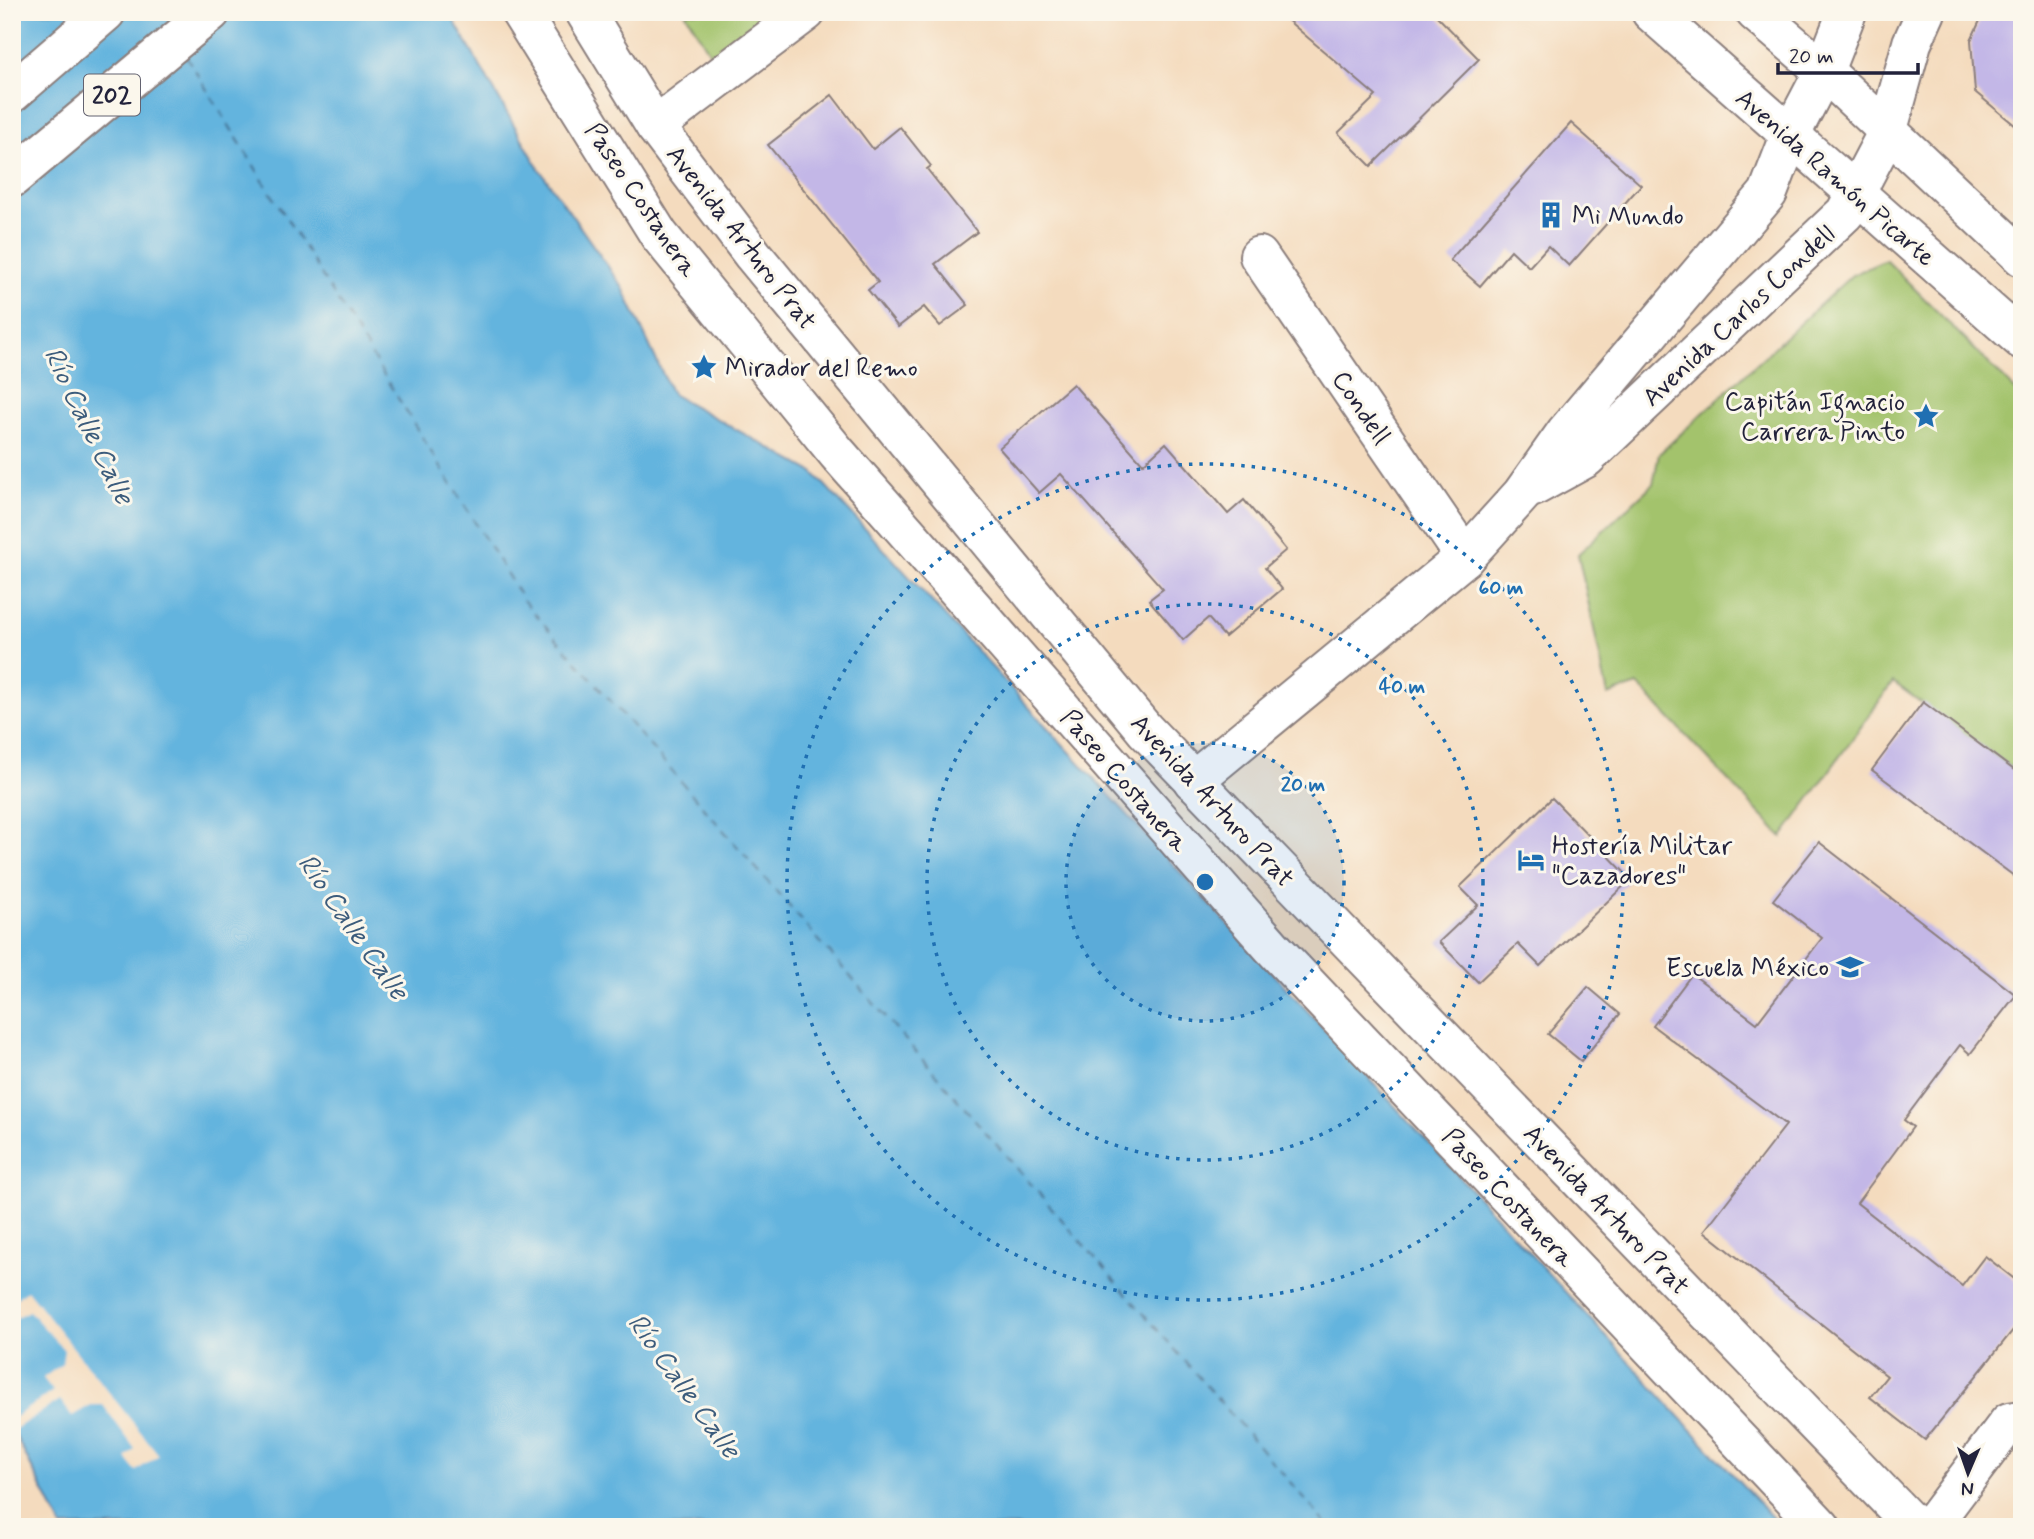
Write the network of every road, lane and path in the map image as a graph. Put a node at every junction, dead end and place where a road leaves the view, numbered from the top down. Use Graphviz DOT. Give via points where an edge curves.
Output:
graph roads {
  1 [pos="106,12"];
  2 [pos="211,12"];
  3 [pos="520,12"];
  4 [pos="584,12"];
  5 [pos="806,12"];
  6 [pos="1651,12"];
  7 [pos="1755,12"];
  8 [pos="1847,12"];
  9 [pos="1926,12"];
  10 [pos="1824,71"];
  11 [pos="12,93"];
  12 [pos="655,126"];
  13 [pos="1887,133"];
  14 [pos="1790,136"];
  15 [pos="12,178"];
  16 [pos="1856,196"];
  17 [pos="1259,256"];
  18 [pos="2022,257"];
  19 [pos="2022,340"];
  20 [pos="1522,494"];
  21 [pos="1465,557"];
  22 [pos="1193,781"];
  23 [pos="2022,1420"];
  24 [pos="1821,1527"];
  25 [pos="1915,1527"];
  26 [pos="1930,1527"];
  1 -- 11 [label="main road, 202"];
  2 -- 15 [label="main road, 202"];
  3 -- 24 [label="main road, Paseo Costanera" via="659,235 837,453 1272,947"];
  4 -- 12 [label="main road, Avenida Arturo Prat"];
  5 -- 12 [label="main road"];
  6 -- 14 [label="main road, Avenida Ramón Picarte"];
  7 -- 10 [label="main road"];
  8 -- 10 [label="main road, Avenida Carlos Condell"];
  9 -- 13 [label="main road, Avenida Carlos Condell" via="1912,43"];
  10 -- 13 [label="main road"];
  10 -- 14 [label="main road, Avenida Carlos Condell"];
  12 -- 22 [label="main road, Avenida Arturo Prat" via="753,255 1144,730"];
  13 -- 16 [label="main road, Avenida Carlos Condell"];
  13 -- 18 [label="main road"];
  14 -- 16 [label="main road, Avenida Ramón Picarte"];
  14 -- 20 [label="main road, Avenida Carlos Condell" via="1768,193 1566,432"];
  16 -- 19 [label="main road, Avenida Ramón Picarte"];
  16 -- 20 [label="main road, Avenida Carlos Condell" via="1839,222 1586,458"];
  17 -- 21 [label="main road, Condell"];
  20 -- 21 [label="main road, Avenida Carlos Condell"];
  21 -- 22 [label="main road, Avenida Carlos Condell"];
  22 -- 25 [label="main road, Avenida Arturo Prat"];
  23 -- 26 [label="main road" via="2009,1422"];
}
